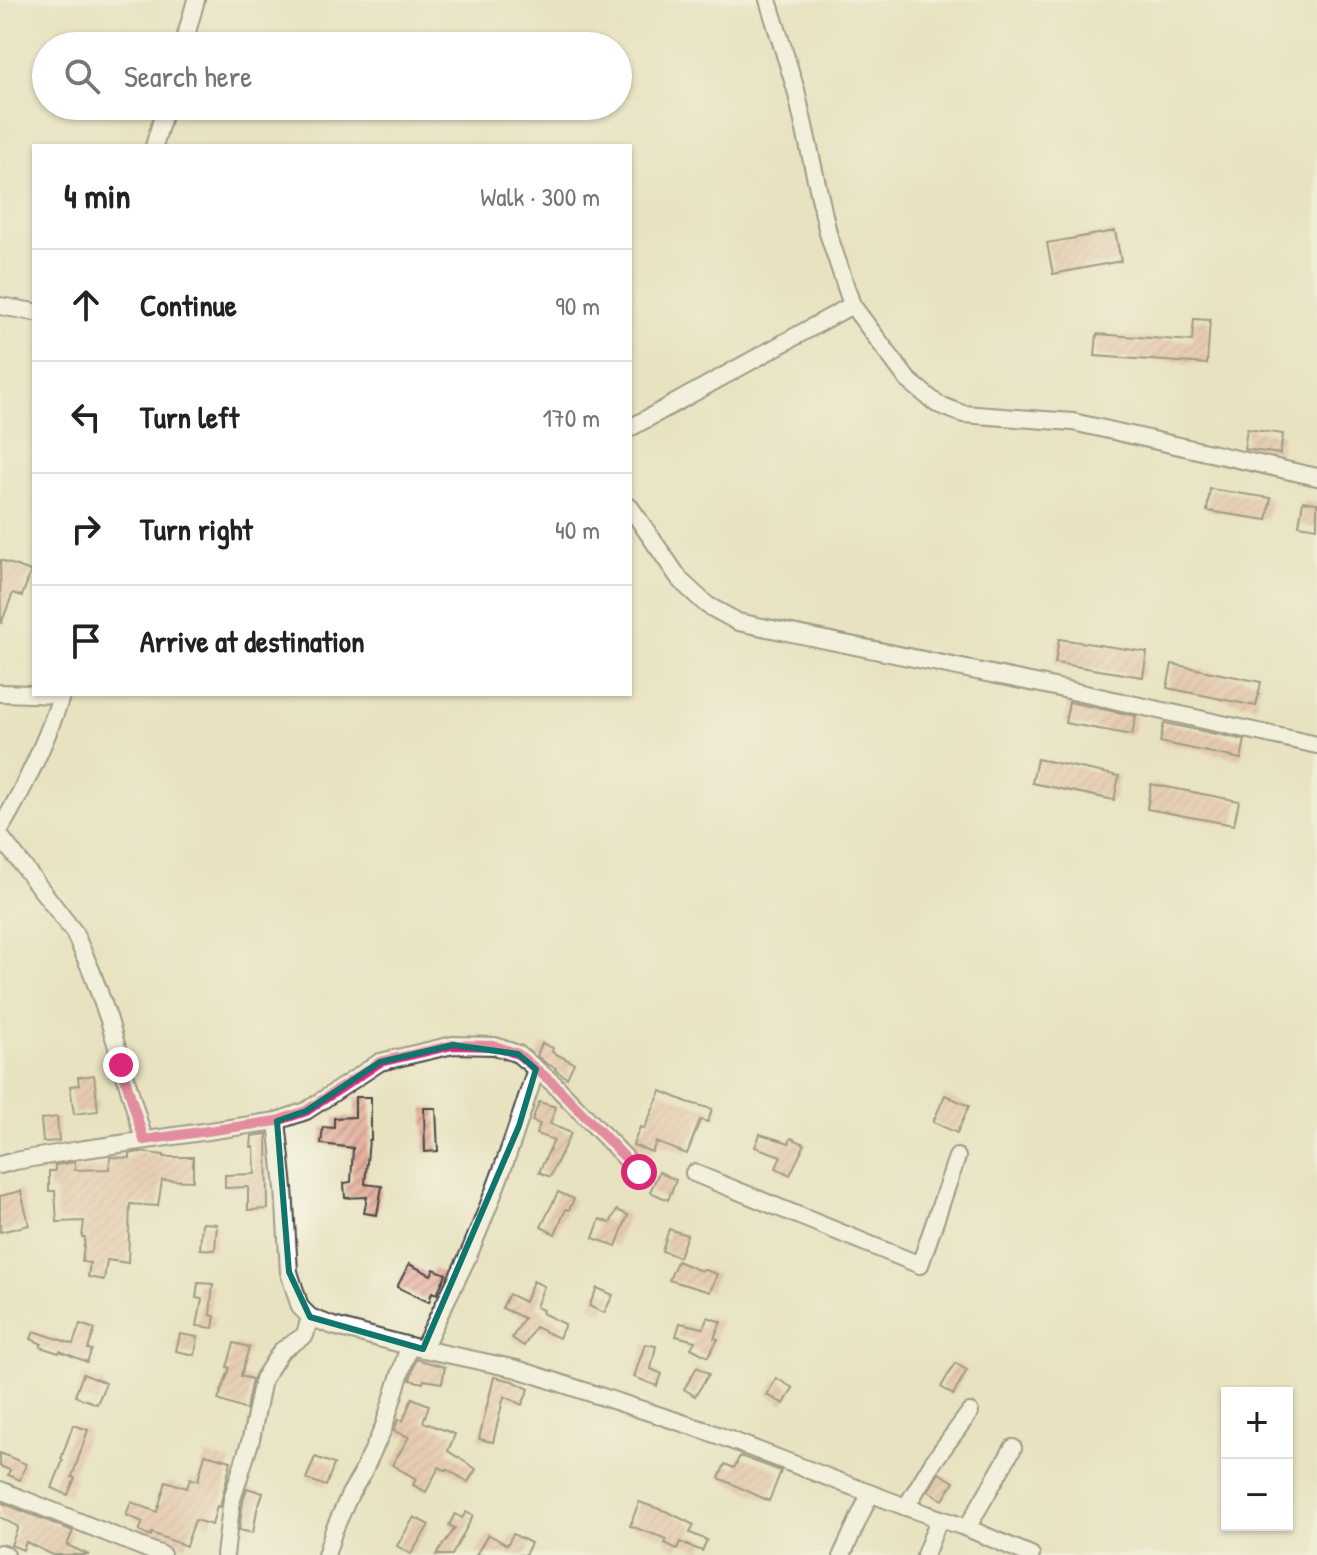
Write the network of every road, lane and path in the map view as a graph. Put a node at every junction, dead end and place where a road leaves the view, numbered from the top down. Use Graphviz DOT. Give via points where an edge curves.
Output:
graph roads {
  1 [pos="196,0"];
  2 [pos="768,0"];
  3 [pos="187,32"];
  4 [pos="162,120"];
  5 [pos="155,144"];
  6 [pos="852,305"];
  7 [pos="0,306"];
  8 [pos="32,312"];
  9 [pos="632,427"];
  10 [pos="1317,477"];
  11 [pos="632,510"];
  12 [pos="0,693"];
  13 [pos="32,694"];
  14 [pos="62,696"];
  15 [pos="1317,745"];
  16 [pos="0,829"];
  17 [pos="0,836"];
  18 [pos="536,1069"];
  19 [pos="277,1121"];
  20 [pos="144,1140"];
  21 [pos="957,1157"];
  22 [pos="0,1165"];
  23 [pos="639,1172"];
  24 [pos="694,1173"];
  25 [pos="310,1317"];
  26 [pos="416,1348"];
  27 [pos="970,1412"];
  28 [pos="1013,1448"];
  29 [pos="0,1490"];
  30 [pos="870,1494"];
  31 [pos="906,1507"];
  32 [pos="939,1519"];
  33 [pos="967,1528"];
  34 [pos="1008,1550"];
  35 [pos="0,1553"];
  36 [pos="6,1555"];
  37 [pos="162,1555"];
  38 [pos="225,1555"];
  39 [pos="326,1555"];
  40 [pos="842,1555"];
  41 [pos="925,1555"];
  42 [pos="1031,1555"];
  1 -- 3 [label="street"];
  2 -- 6 [label="street" via="796,90 828,233"];
  4 -- 5 [label="street"];
  6 -- 9 [label="street"];
  6 -- 10 [label="street" via="908,380 937,404 963,414 1073,422"];
  7 -- 8 [label="street"];
  11 -- 15 [label="street" via="681,581 707,605 738,622"];
  12 -- 13 [label="street"];
  14 -- 16 [label="street"];
  17 -- 20 [label="street" via="74,932 109,1020"];
  18 -- 19 [label="street" via="518,1054 495,1046 453,1045 380,1062 306,1111"];
  18 -- 23 [label="street"];
  18 -- 26 [label="street" via="470,1251"];
  19 -- 20 [label="street"];
  19 -- 25 [label="street" via="289,1272 300,1307"];
  20 -- 22 [label="street"];
  21 -- 24 [label="street" via="920,1265"];
  25 -- 26 [label="street"];
  25 -- 38 [label="street" via="305,1335 281,1351 263,1379 232,1499"];
  26 -- 30 [label="street" via="531,1374 704,1430"];
  26 -- 39 [label="street"];
  27 -- 31 [label="street"];
  28 -- 33 [label="street"];
  29 -- 37 [label="street"];
  30 -- 31 [label="street"];
  30 -- 40 [label="street"];
  31 -- 32 [label="street"];
  32 -- 33 [label="street"];
  32 -- 41 [label="street"];
  33 -- 34 [label="street"];
  34 -- 42 [label="street"];
  35 -- 36 [label="street"];
}
